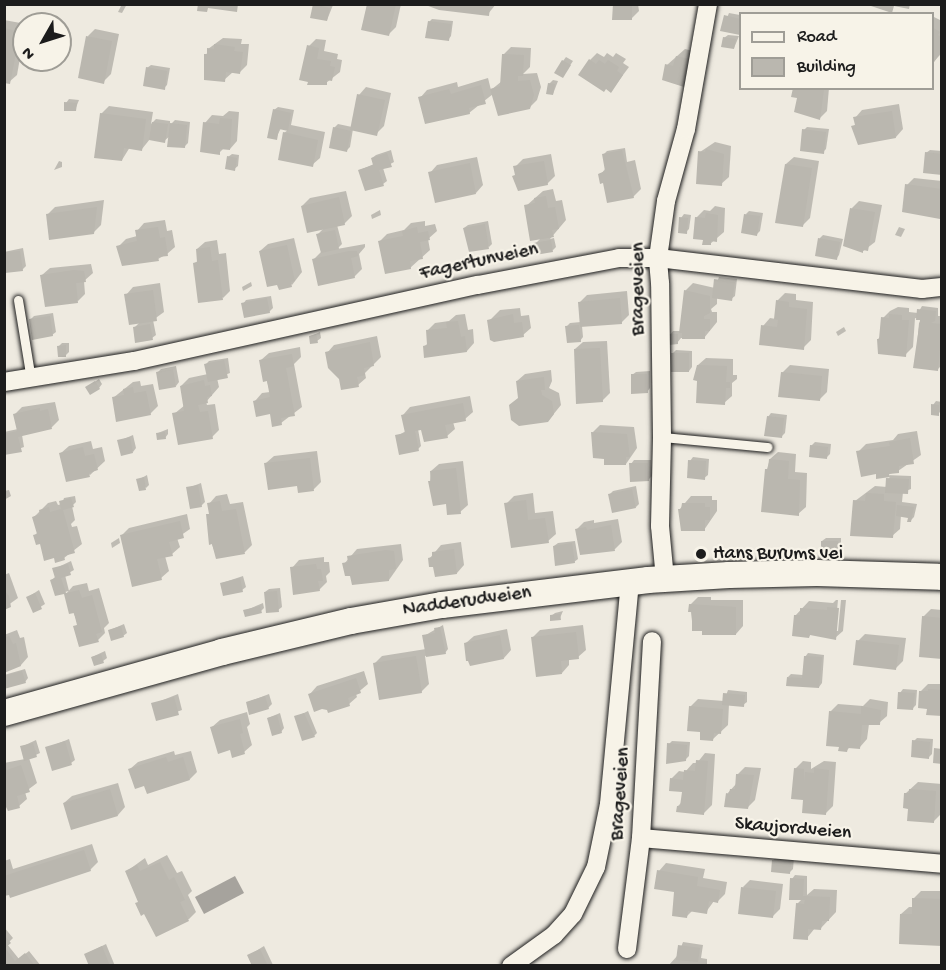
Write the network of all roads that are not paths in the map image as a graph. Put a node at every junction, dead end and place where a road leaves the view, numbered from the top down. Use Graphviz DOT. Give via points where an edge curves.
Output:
graph roads {
  1 [pos="708,4"];
  2 [pos="658,258"];
  3 [pos="942,287"];
  4 [pos="18,300"];
  5 [pos="31,379"];
  6 [pos="4,382"];
  7 [pos="662,437"];
  8 [pos="768,447"];
  9 [pos="942,577"];
  10 [pos="665,579"];
  11 [pos="630,582"];
  12 [pos="652,641"];
  13 [pos="4,713"];
  14 [pos="641,838"];
  15 [pos="942,864"];
  16 [pos="627,949"];
  17 [pos="510,966"];
  1 -- 2 [label="street, Brageveien" via="686,129 666,201"];
  2 -- 3 [label="street, Fagertunveien" via="890,286"];
  2 -- 5 [label="street, Fagertunveien" via="619,258 569,266 134,361"];
  2 -- 7 [label="street, Brageveien"];
  4 -- 5 [label="lane"];
  5 -- 6 [label="street, Fagertunveien"];
  7 -- 8 [label="lane"];
  7 -- 10 [label="street, Brageveien" via="660,526"];
  9 -- 10 [label="main road, Nadderudveien" via="817,573"];
  10 -- 11 [label="main road, Nadderudveien"];
  11 -- 13 [label="main road, Nadderudveien" via="442,604 351,621 222,652"];
  11 -- 17 [label="street" via="609,804 596,867 573,914 554,934"];
  12 -- 14 [label="street, Brageveien"];
  14 -- 15 [label="street, Skaujordveien"];
  14 -- 16 [label="street, Brageveien"];
}
